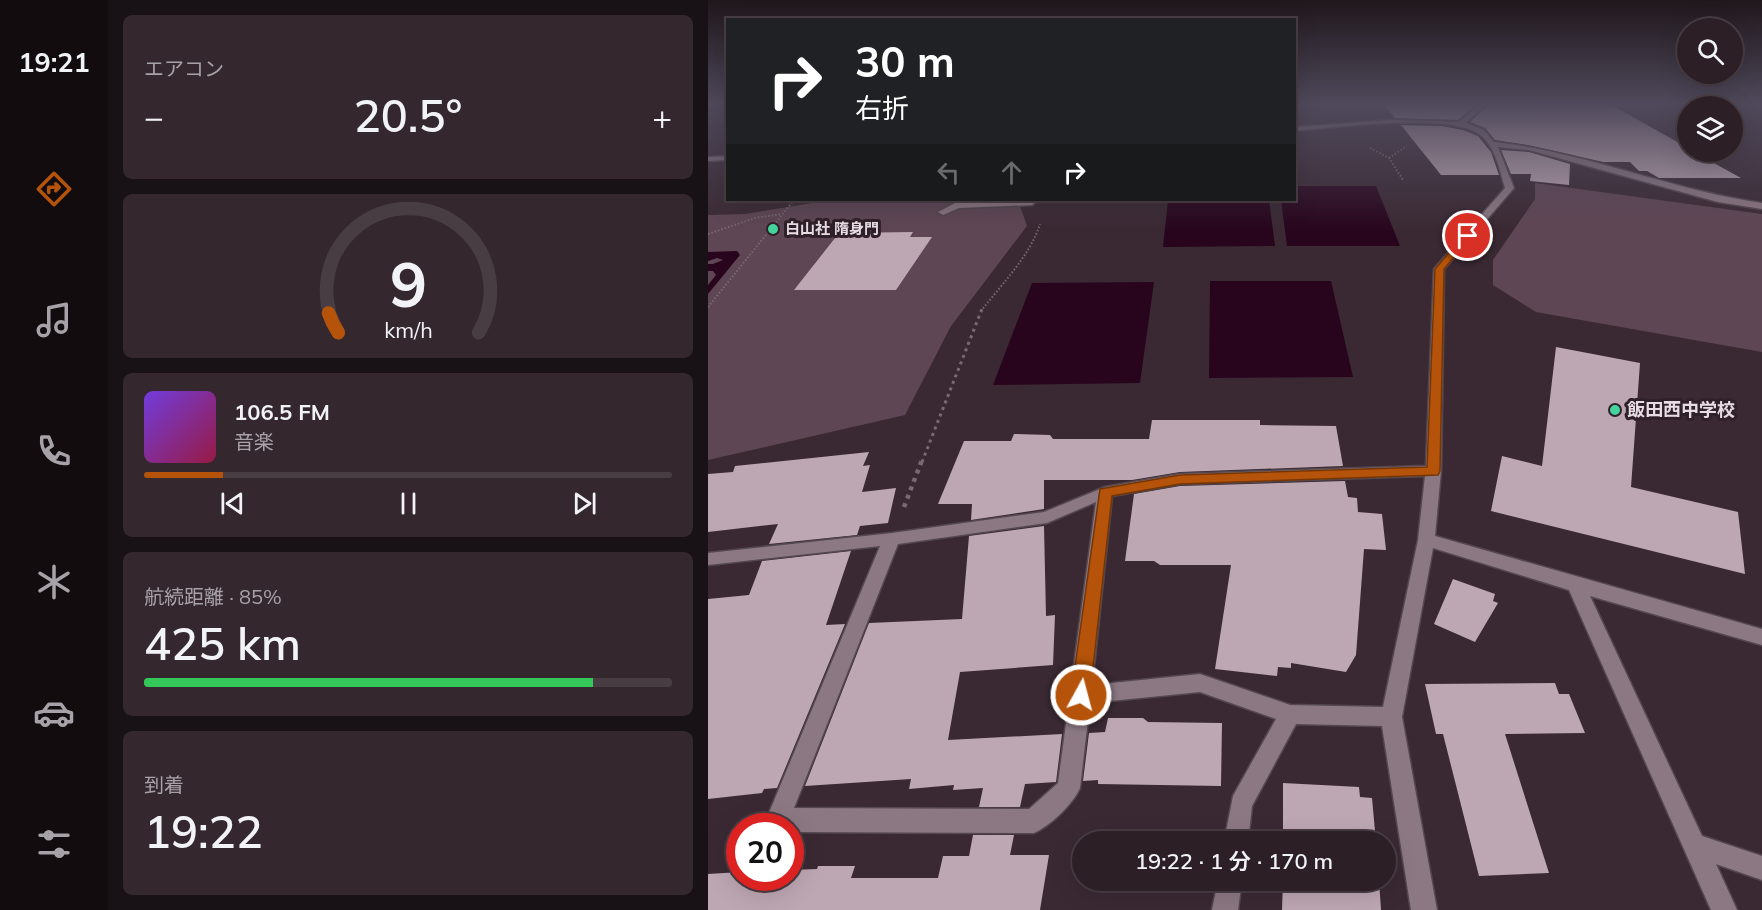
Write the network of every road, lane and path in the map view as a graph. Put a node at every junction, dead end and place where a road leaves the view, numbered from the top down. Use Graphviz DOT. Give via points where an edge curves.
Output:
graph roads {
  1 [pos="1493,146"];
  2 [pos="1515,146"];
  3 [pos="726,158"];
  4 [pos="708,159"];
  5 [pos="793,201"];
  6 [pos="1032,201"];
  7 [pos="1762,206"];
  8 [pos="943,212"];
  9 [pos="782,214"];
  10 [pos="1040,222"];
  11 [pos="708,234"];
  12 [pos="708,307"];
  13 [pos="1433,471"];
  14 [pos="1105,492"];
  15 [pos="892,539"];
  16 [pos="1425,540"];
  17 [pos="708,559"];
  18 [pos="1576,585"];
  19 [pos="1762,637"];
  20 [pos="1081,695"];
  21 [pos="1290,714"];
  22 [pos="1390,717"];
  23 [pos="1237,831"];
  24 [pos="1694,845"];
  25 [pos="1762,868"];
  26 [pos="1229,891"];
  27 [pos="1226,910"];
  28 [pos="1424,910"];
  29 [pos="1724,910"];
  1 -- 13 [label="street" via="1510,188 1439,269"];
  2 -- 7 [label="street" via="1721,200"];
  3 -- 4 [label="street"];
  5 -- 9 [label="path"];
  6 -- 8 [label="street" via="957,205"];
  9 -- 11 [label="path" via="755,218"];
  9 -- 12 [label="path"];
  10 -- 15 [label="path" via="1018,264 980,312"];
  13 -- 14 [label="street" via="1180,479"];
  13 -- 16 [label="street"];
  14 -- 15 [label="street" via="1047,517"];
  14 -- 20 [label="street"];
  15 -- 17 [label="street"];
  15 -- 20 [label="street" via="778,820 1034,821 1070,788"];
  16 -- 18 [label="street"];
  16 -- 22 [label="street"];
  18 -- 19 [label="street"];
  18 -- 24 [label="street"];
  20 -- 21 [label="street" via="1200,683"];
  21 -- 22 [label="street"];
  21 -- 23 [label="street" via="1241,804"];
  22 -- 28 [label="street"];
  24 -- 25 [label="street"];
  24 -- 29 [label="street"];
  26 -- 27 [label="street"];
}
